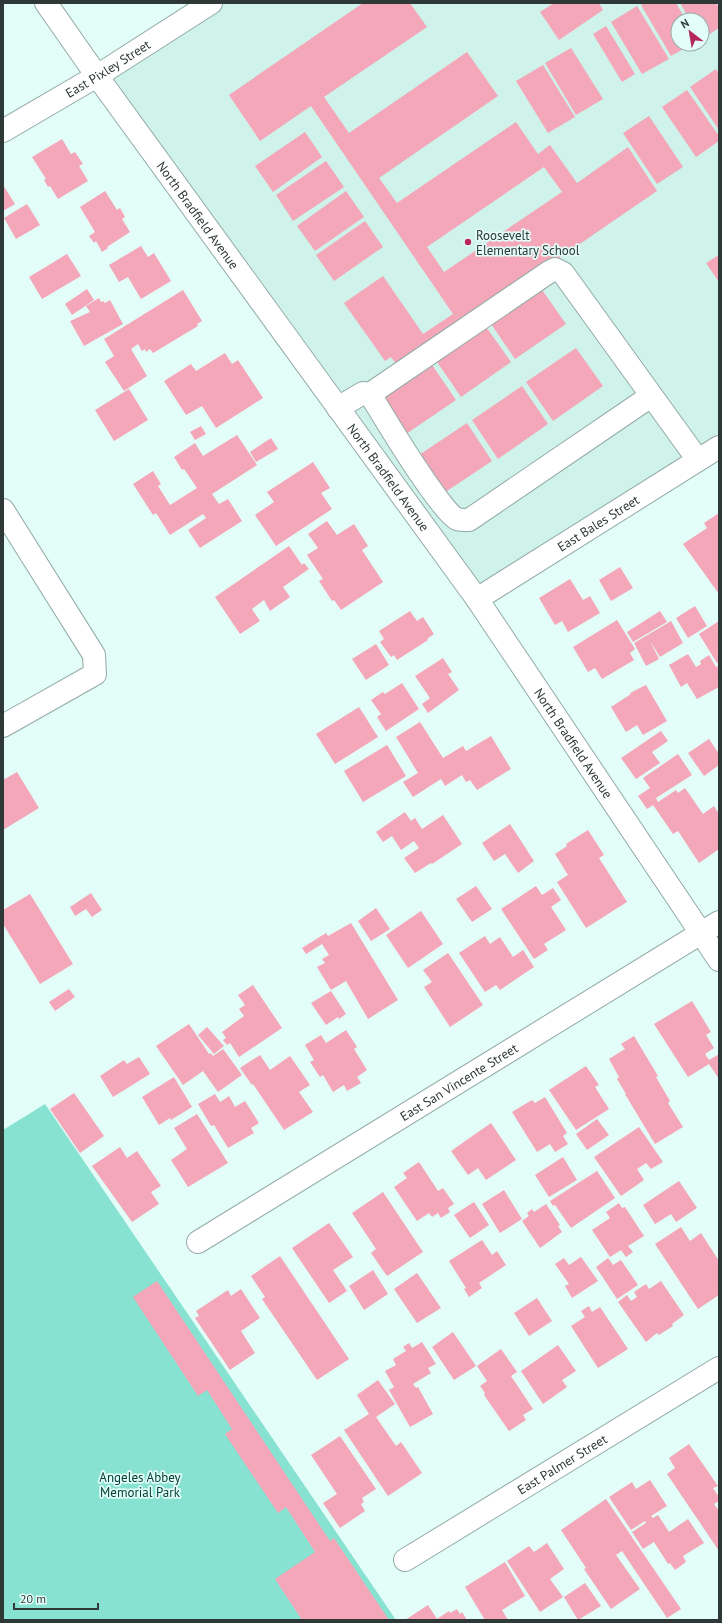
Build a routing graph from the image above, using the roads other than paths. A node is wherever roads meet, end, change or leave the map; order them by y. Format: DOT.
graph roads {
  1 [pos="46,3"];
  2 [pos="211,3"];
  3 [pos="97,76"];
  4 [pos="3,131"];
  5 [pos="370,394"];
  6 [pos="651,396"];
  7 [pos="338,408"];
  8 [pos="719,447"];
  9 [pos="698,460"];
  10 [pos="3,510"];
  11 [pos="477,599"];
  12 [pos="3,726"];
  13 [pos="719,922"];
  14 [pos="701,933"];
  15 [pos="719,960"];
  16 [pos="198,1242"];
  17 [pos="719,1368"];
  18 [pos="405,1560"];
  1 -- 3 [label="street, North Bradfield Avenue"];
  2 -- 3 [label="street, East Pixley Street"];
  3 -- 4 [label="street, East Pixley Street"];
  3 -- 7 [label="street, North Bradfield Avenue"];
  5 -- 6 [label="street"];
  5 -- 6 [label="street"];
  5 -- 7 [label="street"];
  6 -- 9 [label="street"];
  7 -- 11 [label="street, North Bradfield Avenue"];
  8 -- 9 [label="street, East Bales Street"];
  9 -- 11 [label="street, East Bales Street"];
  10 -- 12 [label="street"];
  11 -- 14 [label="street, North Bradfield Avenue"];
  13 -- 14 [label="street, East San Vincente Street"];
  14 -- 15 [label="street, North Bradfield Avenue"];
  14 -- 16 [label="street, East San Vincente Street"];
  17 -- 18 [label="street, East Palmer Street"];
}
